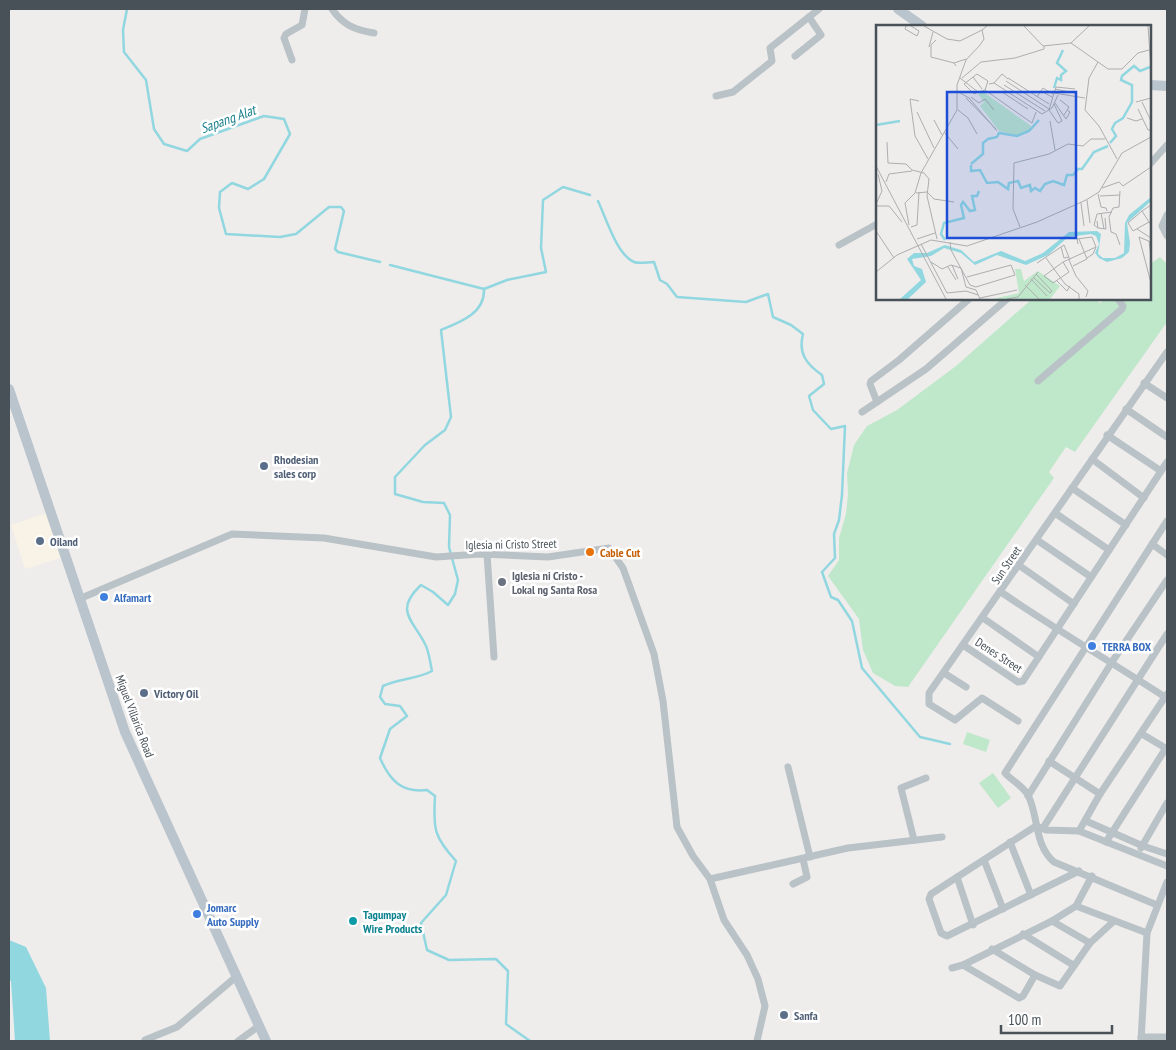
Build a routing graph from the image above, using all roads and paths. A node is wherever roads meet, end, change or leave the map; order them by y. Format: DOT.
graph roads {
  1 [pos="305,9"];
  2 [pos="332,9"];
  3 [pos="819,9"];
  4 [pos="898,9"];
  5 [pos="809,17"];
  6 [pos="921,25"];
  7 [pos="374,32"];
  8 [pos="795,56"];
  9 [pos="292,60"];
  10 [pos="1151,85"];
  11 [pos="1167,86"];
  12 [pos="716,96"];
  13 [pos="1167,145"];
  14 [pos="1151,163"];
  15 [pos="1167,214"];
  16 [pos="876,225"];
  17 [pos="1167,236"];
  18 [pos="839,245"];
  19 [pos="968,300"];
  20 [pos="1005,300"];
  21 [pos="1119,300"];
  22 [pos="1167,352"];
  23 [pos="1038,381"];
  24 [pos="1144,383"];
  25 [pos="9,389"];
  26 [pos="1167,398"];
  27 [pos="877,402"];
  28 [pos="1126,409"];
  29 [pos="862,412"];
  30 [pos="1107,435"];
  31 [pos="1167,437"];
  32 [pos="1092,459"];
  33 [pos="1167,462"];
  34 [pos="1161,471"];
  35 [pos="1072,488"];
  36 [pos="1144,498"];
  37 [pos="1056,513"];
  38 [pos="1167,521"];
  39 [pos="1126,525"];
  40 [pos="1036,540"];
  41 [pos="1152,544"];
  42 [pos="1109,550"];
  43 [pos="487,554"];
  44 [pos="1167,554"];
  45 [pos="1020,566"];
  46 [pos="1091,577"];
  47 [pos="1167,580"];
  48 [pos="1001,592"];
  49 [pos="80,598"];
  50 [pos="1074,604"];
  51 [pos="983,618"];
  52 [pos="1056,630"];
  53 [pos="1167,634"];
  54 [pos="964,645"];
  55 [pos="1085,647"];
  56 [pos="494,657"];
  57 [pos="1039,657"];
  58 [pos="1112,662"];
  59 [pos="944,673"];
  60 [pos="1137,679"];
  61 [pos="966,686"];
  62 [pos="1166,696"];
  63 [pos="1018,721"];
  64 [pos="1142,734"];
  65 [pos="1166,749"];
  66 [pos="1049,761"];
  67 [pos="788,767"];
  68 [pos="926,778"];
  69 [pos="1074,779"];
  70 [pos="1100,794"];
  71 [pos="1028,796"];
  72 [pos="1167,803"];
  73 [pos="1086,821"];
  74 [pos="1039,827"];
  75 [pos="1079,832"];
  76 [pos="1111,833"];
  77 [pos="942,837"];
  78 [pos="914,840"];
  79 [pos="1010,842"];
  80 [pos="1106,842"];
  81 [pos="1142,846"];
  82 [pos="1137,854"];
  83 [pos="1167,854"];
  84 [pos="807,858"];
  85 [pos="984,860"];
  86 [pos="1166,863"];
  87 [pos="1079,871"];
  88 [pos="1092,876"];
  89 [pos="957,877"];
  90 [pos="710,879"];
  91 [pos="1167,882"];
  92 [pos="793,884"];
  93 [pos="1031,895"];
  94 [pos="1157,905"];
  95 [pos="1076,906"];
  96 [pos="1003,909"];
  97 [pos="1052,921"];
  98 [pos="1114,921"];
  99 [pos="972,925"];
  100 [pos="1147,933"];
  101 [pos="1024,934"];
  102 [pos="1090,943"];
  103 [pos="992,949"];
  104 [pos="963,964"];
  105 [pos="1073,965"];
  106 [pos="952,968"];
  107 [pos="1035,975"];
  108 [pos="237,976"];
  109 [pos="259,1026"];
  110 [pos="1167,1037"];
  111 [pos="1141,1039"];
  112 [pos="145,1040"];
  113 [pos="238,1041"];
  114 [pos="266,1041"];
  115 [pos="757,1041"];
  1 -- 9 [label="street"];
  2 -- 7 [label="street"];
  3 -- 5 [label="street"];
  4 -- 6 [label="main road"];
  5 -- 8 [label="street"];
  5 -- 12 [label="street"];
  10 -- 11 [label="main road"];
  13 -- 14 [label="street"];
  15 -- 17 [label="street"];
  16 -- 18 [label="street"];
  19 -- 27 [label="street"];
  20 -- 27 [label="street"];
  21 -- 23 [label="street"];
  22 -- 24 [label="street, Sun Street"];
  24 -- 26 [label="street"];
  24 -- 28 [label="street, Sun Street"];
  25 -- 49 [label="main road, Miguel Villarica Road"];
  27 -- 29 [label="street"];
  28 -- 30 [label="street, Sun Street"];
  28 -- 31 [label="street"];
  30 -- 32 [label="street, Sun Street"];
  30 -- 34 [label="street"];
  32 -- 35 [label="street, Sun Street"];
  32 -- 36 [label="street"];
  33 -- 34 [label="street"];
  34 -- 36 [label="street"];
  35 -- 37 [label="street, Sun Street"];
  35 -- 39 [label="street"];
  36 -- 39 [label="street"];
  37 -- 40 [label="street, Sun Street"];
  37 -- 42 [label="street"];
  38 -- 41 [label="street"];
  39 -- 42 [label="street"];
  40 -- 45 [label="street, Sun Street"];
  40 -- 46 [label="street"];
  41 -- 44 [label="street"];
  41 -- 55 [label="street"];
  42 -- 46 [label="street"];
  43 -- 49 [label="street, Iglesia ni Cristo Street"];
  43 -- 56 [label="street"];
  43 -- 90 [label="street, Iglesia ni Cristo Street"];
  45 -- 48 [label="street, Sun Street"];
  45 -- 50 [label="street"];
  46 -- 50 [label="street"];
  47 -- 58 [label="street"];
  48 -- 51 [label="street, Sun Street"];
  48 -- 52 [label="street"];
  49 -- 108 [label="main road, Miguel Villarica Road"];
  50 -- 52 [label="street"];
  51 -- 54 [label="street, Sun Street"];
  51 -- 57 [label="street"];
  52 -- 55 [label="street"];
  52 -- 57 [label="street"];
  53 -- 60 [label="street"];
  54 -- 57 [label="street, Denes Street"];
  54 -- 59 [label="street, Sun Street"];
  55 -- 58 [label="street"];
  55 -- 71 [label="street"];
  58 -- 60 [label="street"];
  58 -- 66 [label="street"];
  59 -- 61 [label="street"];
  59 -- 63 [label="street, Sun Street"];
  60 -- 62 [label="street"];
  60 -- 69 [label="street"];
  62 -- 64 [label="street"];
  64 -- 65 [label="street"];
  64 -- 70 [label="street"];
  65 -- 76 [label="street"];
  66 -- 69 [label="street"];
  66 -- 71 [label="street"];
  67 -- 84 [label="street"];
  68 -- 78 [label="street"];
  69 -- 70 [label="street"];
  69 -- 74 [label="street"];
  70 -- 73 [label="street"];
  71 -- 74 [label="street"];
  72 -- 81 [label="street"];
  73 -- 75 [label="street"];
  73 -- 76 [label="street"];
  74 -- 75 [label="street"];
  74 -- 79 [label="street"];
  74 -- 87 [label="street"];
  75 -- 80 [label="street"];
  76 -- 80 [label="street"];
  76 -- 81 [label="street"];
  77 -- 78 [label="street"];
  78 -- 84 [label="street"];
  79 -- 85 [label="street"];
  79 -- 93 [label="street"];
  80 -- 82 [label="street"];
  81 -- 82 [label="street"];
  81 -- 83 [label="street"];
  82 -- 86 [label="street"];
  84 -- 90 [label="street"];
  84 -- 92 [label="street"];
  85 -- 89 [label="street"];
  85 -- 96 [label="street"];
  87 -- 88 [label="street"];
  87 -- 93 [label="street"];
  88 -- 94 [label="street"];
  88 -- 95 [label="street"];
  89 -- 99 [label="street"];
  89 -- 99 [label="street"];
  90 -- 115 [label="street, Iglesia ni Cristo Street"];
  91 -- 94 [label="street"];
  93 -- 96 [label="street"];
  94 -- 100 [label="street"];
  95 -- 97 [label="street"];
  95 -- 98 [label="street"];
  96 -- 99 [label="street"];
  97 -- 101 [label="street"];
  97 -- 102 [label="street"];
  98 -- 100 [label="street"];
  98 -- 102 [label="street"];
  100 -- 111 [label="street"];
  101 -- 103 [label="street"];
  101 -- 105 [label="street"];
  102 -- 105 [label="street"];
  103 -- 104 [label="street"];
  103 -- 107 [label="street"];
  104 -- 106 [label="street"];
  104 -- 107 [label="street"];
  105 -- 107 [label="street"];
  108 -- 109 [label="main road, Miguel Villarica Road"];
  108 -- 112 [label="street"];
  109 -- 113 [label="street"];
  109 -- 114 [label="main road, Miguel Villarica Road"];
  110 -- 111 [label="street"];
}
